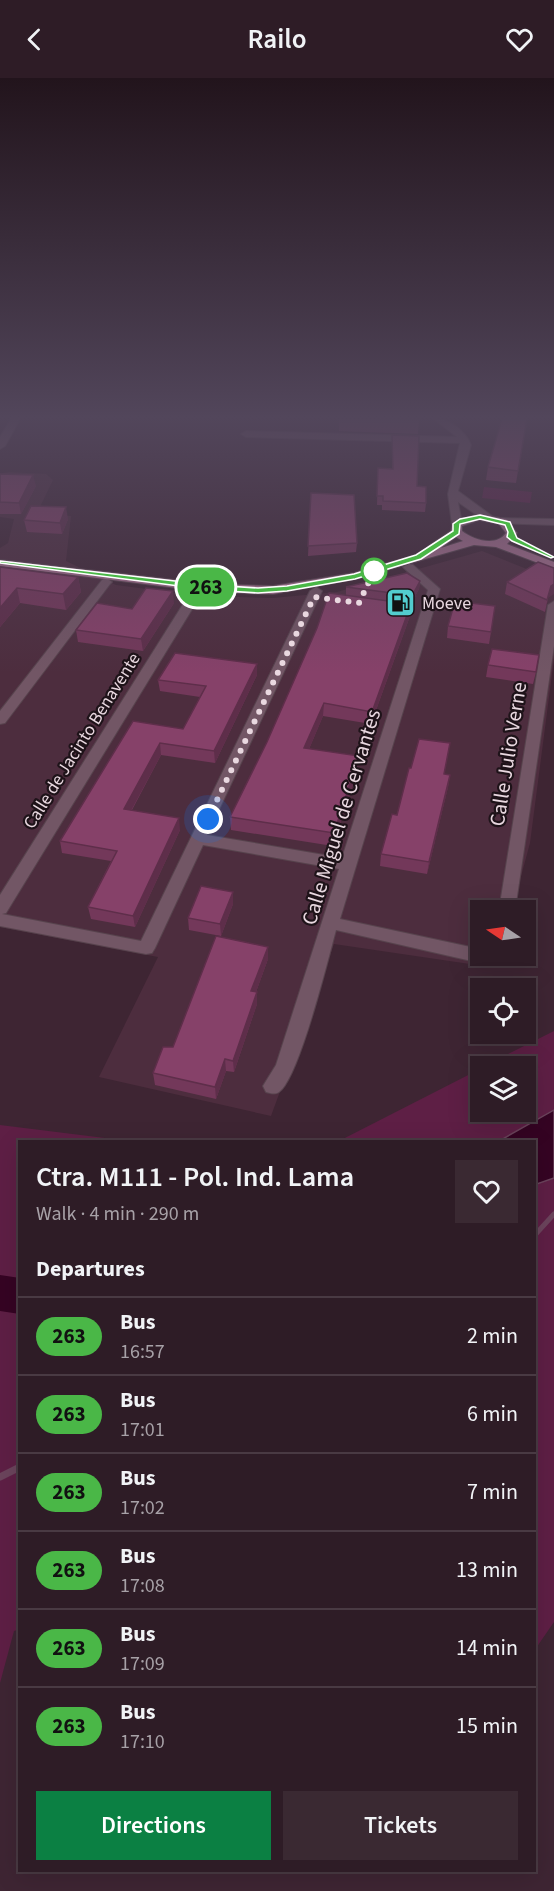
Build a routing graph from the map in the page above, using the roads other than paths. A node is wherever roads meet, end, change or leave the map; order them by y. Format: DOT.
graph roads {
  1 [pos="454,504"];
  2 [pos="466,504"];
  3 [pos="488,518"];
  4 [pos="500,521"];
  5 [pos="554,522"];
  6 [pos="457,528"];
  7 [pos="511,537"];
  8 [pos="473,542"];
  9 [pos="495,543"];
  10 [pos="554,557"];
  11 [pos="414,562"];
  12 [pos="0,563"];
  13 [pos="554,566"];
  14 [pos="106,582"];
  15 [pos="196,593"];
  16 [pos="318,596"];
  17 [pos="554,605"];
  18 [pos="0,720"];
  19 [pos="198,839"];
  20 [pos="350,865"];
  21 [pos="509,900"];
  22 [pos="0,909"];
  23 [pos="0,920"];
  24 [pos="332,923"];
  25 [pos="470,954"];
  26 [pos="273,1086"];
  1 -- 6 [label="street"];
  2 -- 3 [label="street"];
  3 -- 4 [label="main road"];
  3 -- 6 [label="main road"];
  4 -- 5 [label="street"];
  4 -- 7 [label="main road"];
  6 -- 8 [label="main road"];
  6 -- 11 [label="main road"];
  7 -- 9 [label="main road"];
  7 -- 10 [label="main road"];
  8 -- 9 [label="main road"];
  8 -- 11 [label="main road"];
  9 -- 13 [label="main road"];
  11 -- 12 [label="main road"];
  11 -- 20 [label="street, Calle Miguel de Cervantes"];
  14 -- 18 [label="street"];
  15 -- 22 [label="street, Calle de Jacinto Benavente"];
  16 -- 19 [label="street"];
  17 -- 21 [label="street, Calle Julio Verne"];
  19 -- 20 [label="street"];
  19 -- 23 [label="street"];
  20 -- 24 [label="street, Calle Miguel de Cervantes"];
  24 -- 25 [label="street"];
  24 -- 26 [label="street, Calle Miguel de Cervantes"];
}
